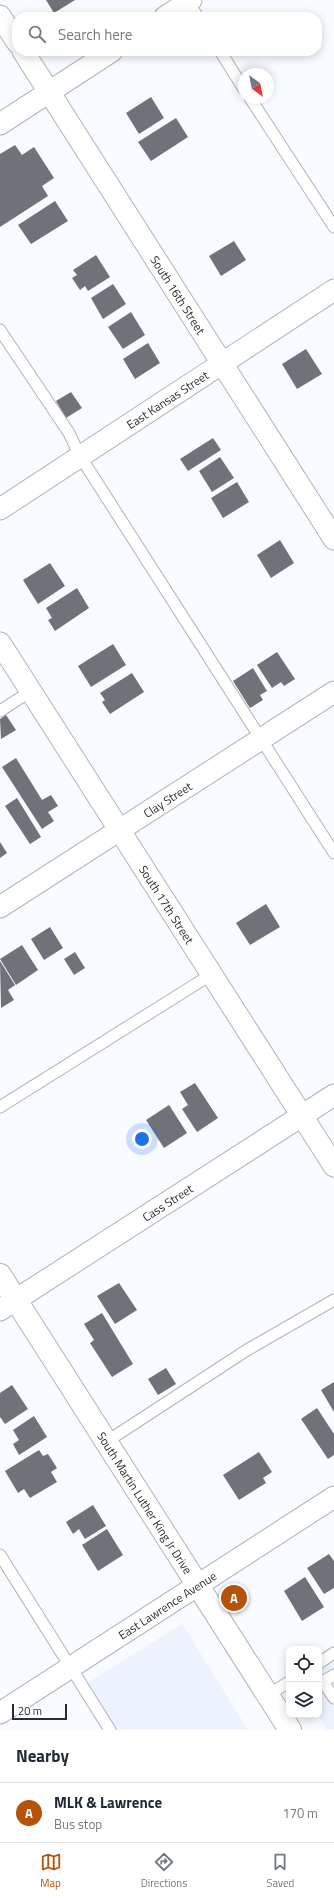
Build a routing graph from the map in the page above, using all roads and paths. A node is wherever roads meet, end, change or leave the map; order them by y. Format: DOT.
graph roads {
  1 [pos="191,5"];
  2 [pos="176,12"];
  3 [pos="0,16"];
  4 [pos="12,34"];
  5 [pos="26,56"];
  6 [pos="104,56"];
  7 [pos="223,56"];
  8 [pos="238,79"];
  9 [pos="49,92"];
  10 [pos="254,104"];
  11 [pos="0,124"];
  12 [pos="334,227"];
  13 [pos="334,290"];
  14 [pos="0,330"];
  15 [pos="222,362"];
  16 [pos="80,456"];
  17 [pos="0,509"];
  18 [pos="334,538"];
  19 [pos="0,643"];
  20 [pos="31,691"];
  21 [pos="334,692"];
  22 [pos="0,711"];
  23 [pos="261,740"];
  24 [pos="120,830"];
  25 [pos="334,853"];
  26 [pos="0,907"];
  27 [pos="212,974"];
  28 [pos="334,1095"];
  29 [pos="0,1107"];
  30 [pos="302,1116"];
  31 [pos="334,1166"];
  32 [pos="0,1275"];
  33 [pos="334,1300"];
  34 [pos="8,1305"];
  35 [pos="106,1442"];
  36 [pos="334,1497"];
  37 [pos="0,1555"];
  38 [pos="197,1585"];
  39 [pos="334,1653"];
  40 [pos="322,1661"];
  41 [pos="71,1667"];
  42 [pos="334,1675"];
  43 [pos="322,1682"];
  44 [pos="322,1684"];
  45 [pos="286,1688"];
  46 [pos="334,1698"];
  47 [pos="278,1703"];
  48 [pos="0,1713"];
  49 [pos="110,1730"];
  50 [pos="290,1730"];
  1 -- 2 [label="street"];
  3 -- 4 [label="street"];
  5 -- 9 [label="street, South 16th Street"];
  6 -- 9 [label="street"];
  7 -- 8 [label="lane"];
  9 -- 11 [label="street"];
  9 -- 15 [label="street, South 16th Street"];
  10 -- 12 [label="lane"];
  13 -- 15 [label="street, East Kansas Street"];
  14 -- 16 [label="lane"];
  15 -- 16 [label="street, East Kansas Street"];
  15 -- 18 [label="street, South 16th Street"];
  16 -- 17 [label="street, East Kansas Street"];
  16 -- 23 [label="lane"];
  19 -- 20 [label="street, South 17th Street"];
  20 -- 22 [label="lane"];
  20 -- 24 [label="street, South 17th Street"];
  21 -- 23 [label="street, Clay Street"];
  23 -- 24 [label="street, Clay Street"];
  23 -- 25 [label="lane"];
  24 -- 26 [label="street, Clay Street"];
  24 -- 27 [label="street, South 17th Street"];
  27 -- 29 [label="lane"];
  27 -- 30 [label="street, South 17th Street"];
  28 -- 30 [label="street, Cass Street"];
  30 -- 31 [label="street, South 17th Street"];
  30 -- 34 [label="street, Cass Street"];
  32 -- 34 [label="street, South Martin Luther King Jr Drive"];
  33 -- 35 [label="lane"];
  34 -- 35 [label="street, South Martin Luther King Jr Drive"];
  35 -- 38 [label="street, South Martin Luther King Jr Drive"];
  36 -- 38 [label="street, East Lawrence Avenue"];
  37 -- 41 [label="lane"];
  38 -- 41 [label="street, East Lawrence Avenue"];
  38 -- 47 [label="street, South Martin Luther King Jr Drive"];
  39 -- 40 [label="lane"];
  41 -- 48 [label="street, East Lawrence Avenue"];
  41 -- 49 [label="lane"];
  42 -- 43 [label="lane"];
  44 -- 46 [label="lane"];
  45 -- 47 [label="lane"];
  47 -- 50 [label="street, South Martin Luther King Jr Drive"];
}
